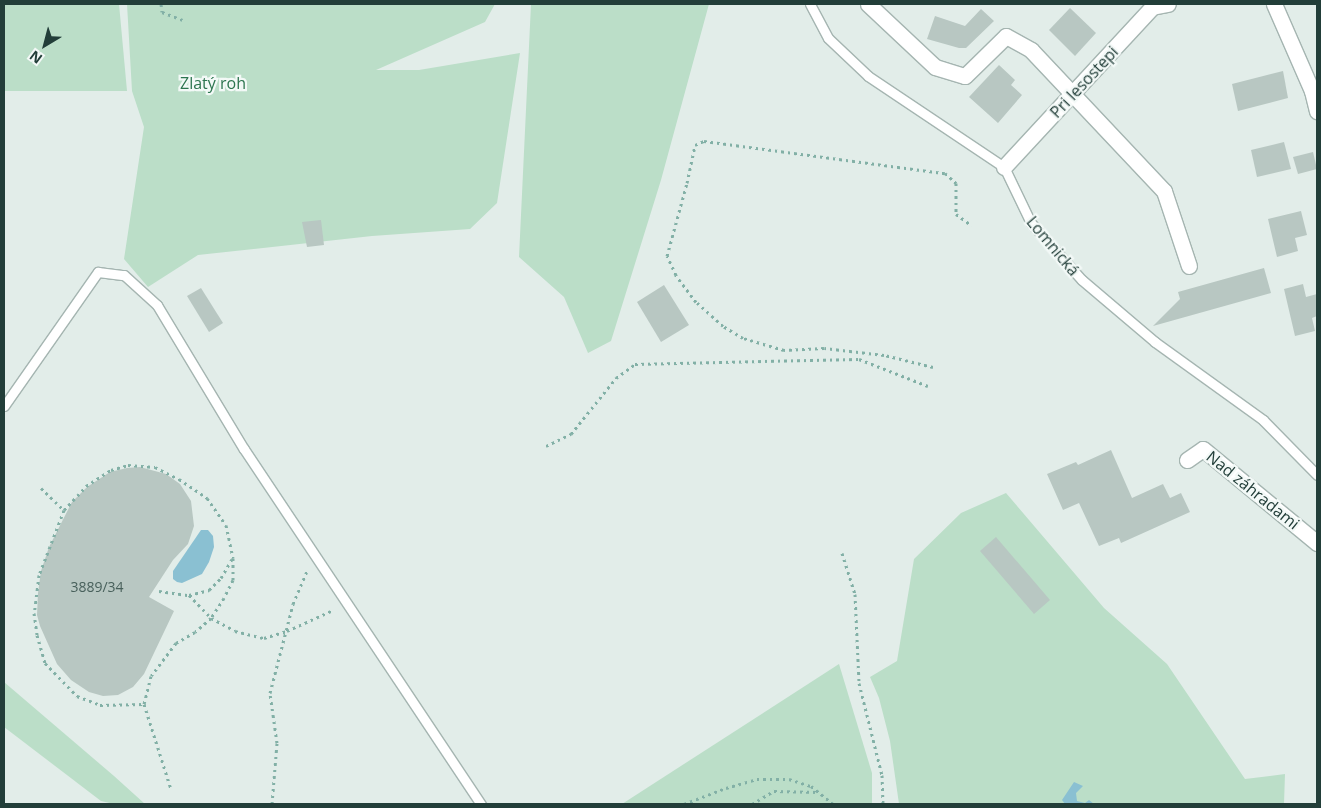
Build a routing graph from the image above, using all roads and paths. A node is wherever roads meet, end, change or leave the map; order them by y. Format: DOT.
graph roads {
  1 [pos="161,4"];
  2 [pos="810,4"];
  3 [pos="868,4"];
  4 [pos="1168,4"];
  5 [pos="1274,4"];
  6 [pos="1150,6"];
  7 [pos="183,20"];
  8 [pos="1072,95"];
  9 [pos="1317,111"];
  10 [pos="1004,167"];
  11 [pos="971,225"];
  12 [pos="1189,266"];
  13 [pos="933,367"];
  14 [pos="928,386"];
  15 [pos="4,406"];
  16 [pos="546,446"];
  17 [pos="1187,460"];
  18 [pos="1317,475"];
  19 [pos="41,488"];
  20 [pos="64,510"];
  21 [pos="1317,543"];
  22 [pos="842,553"];
  23 [pos="314,554"];
  24 [pos="233,558"];
  25 [pos="159,592"];
  26 [pos="189,595"];
  27 [pos="347,604"];
  28 [pos="211,618"];
  29 [pos="287,631"];
  30 [pos="144,704"];
  31 [pos="171,789"];
  32 [pos="818,792"];
  33 [pos="272,804"];
  34 [pos="481,804"];
  35 [pos="684,804"];
  36 [pos="752,804"];
  37 [pos="833,804"];
  38 [pos="883,804"];
  1 -- 7 [label="path"];
  2 -- 10 [label="lane"];
  3 -- 8 [label="street"];
  4 -- 6 [label="street, Pri lesostepi"];
  5 -- 9 [label="street"];
  6 -- 8 [label="street, Pri lesostepi"];
  8 -- 10 [label="street, Pri lesostepi"];
  8 -- 12 [label="street"];
  10 -- 18 [label="lane, Lomnická"];
  11 -- 13 [label="path"];
  14 -- 16 [label="path"];
  15 -- 23 [label="lane"];
  17 -- 21 [label="street, Nad záhradami"];
  19 -- 20 [label="path"];
  20 -- 24 [label="path"];
  20 -- 30 [label="path"];
  22 -- 38 [label="path"];
  23 -- 27 [label="lane"];
  23 -- 29 [label="path"];
  24 -- 26 [label="path"];
  24 -- 28 [label="path"];
  25 -- 26 [label="path"];
  26 -- 28 [label="path"];
  27 -- 29 [label="path"];
  27 -- 34 [label="lane"];
  28 -- 29 [label="path"];
  28 -- 30 [label="path"];
  29 -- 33 [label="path"];
  30 -- 31 [label="path"];
  32 -- 35 [label="path"];
  32 -- 36 [label="path"];
  32 -- 37 [label="path"];
}
